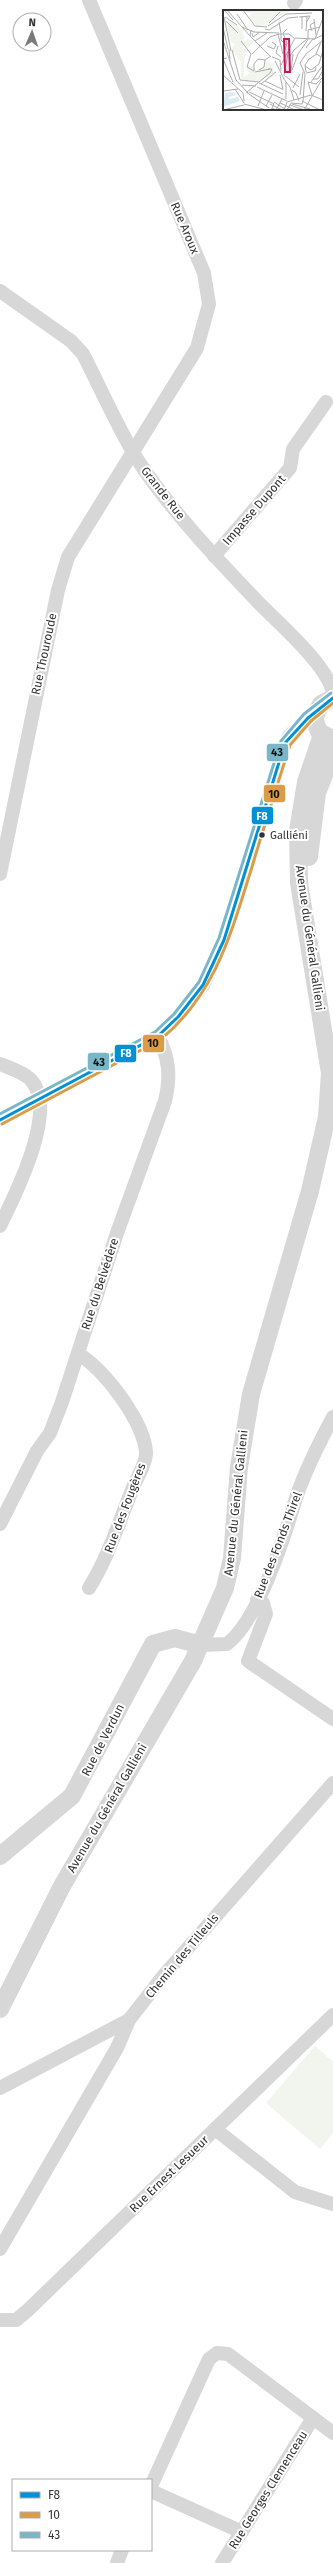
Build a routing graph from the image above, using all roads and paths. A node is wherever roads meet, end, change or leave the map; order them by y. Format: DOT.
graph roads {
  1 [pos="89,0"];
  2 [pos="0,291"];
  3 [pos="326,402"];
  4 [pos="133,452"];
  5 [pos="214,556"];
  6 [pos="333,694"];
  7 [pos="333,698"];
  8 [pos="317,727"];
  9 [pos="333,752"];
  10 [pos="0,874"];
  11 [pos="323,1024"];
  12 [pos="158,1036"];
  13 [pos="0,1064"];
  14 [pos="39,1100"];
  15 [pos="0,1120"];
  16 [pos="4,1210"];
  17 [pos="0,1226"];
  18 [pos="78,1354"];
  19 [pos="333,1417"];
  20 [pos="0,1524"];
  21 [pos="89,1588"];
  22 [pos="257,1600"];
  23 [pos="201,1646"];
  24 [pos="333,1719"];
  25 [pos="333,1783"];
  26 [pos="0,1856"];
  27 [pos="0,2008"];
  28 [pos="333,2015"];
  29 [pos="129,2020"];
  30 [pos="0,2088"];
  31 [pos="215,2129"];
  32 [pos="333,2204"];
  33 [pos="0,2249"];
  34 [pos="0,2320"];
  35 [pos="313,2418"];
  36 [pos="333,2433"];
  37 [pos="152,2484"];
  38 [pos="152,2491"];
  39 [pos="242,2532"];
  40 [pos="122,2551"];
  41 [pos="117,2563"];
  42 [pos="222,2563"];
  1 -- 4 [label="street, Rue Aroux"];
  2 -- 4 [label="street, Grande Rue"];
  3 -- 5 [label="street, Impasse Dupont"];
  4 -- 5 [label="street, Grande Rue"];
  4 -- 10 [label="street, Rue Thouroude"];
  5 -- 6 [label="street, Grande Rue"];
  7 -- 8 [label="street"];
  8 -- 11 [label="street, Avenue du Général Gallieni"];
  8 -- 12 [label="street"];
  9 -- 11 [label="street, Avenue du Général Gallieni"];
  11 -- 23 [label="street, Avenue du Général Gallieni"];
  12 -- 14 [label="street"];
  12 -- 18 [label="street, Rue du Belvédère"];
  13 -- 14 [label="street"];
  14 -- 15 [label="street"];
  14 -- 16 [label="street"];
  16 -- 17 [label="street"];
  18 -- 20 [label="street, Rue du Belvédère"];
  18 -- 21 [label="street, Rue des Fougères"];
  19 -- 22 [label="street, Rue des Fonds Thirel"];
  22 -- 23 [label="street, Rue des Fonds Thirel"];
  22 -- 24 [label="street"];
  23 -- 26 [label="street, Rue de Verdun"];
  23 -- 27 [label="street, Avenue du Général Gallieni"];
  25 -- 29 [label="street, Chemin des Tilleuls"];
  28 -- 31 [label="street, Rue Ernest Lesueur"];
  29 -- 30 [label="street, Chemin des Tilleuls"];
  29 -- 33 [label="street"];
  31 -- 32 [label="street"];
  31 -- 34 [label="street, Rue Ernest Lesueur"];
  35 -- 36 [label="street"];
  35 -- 37 [label="street"];
  35 -- 39 [label="street, Rue Georges Clemenceau"];
  38 -- 39 [label="street"];
  39 -- 42 [label="street, Rue Georges Clemenceau"];
  40 -- 41 [label="street"];
}
